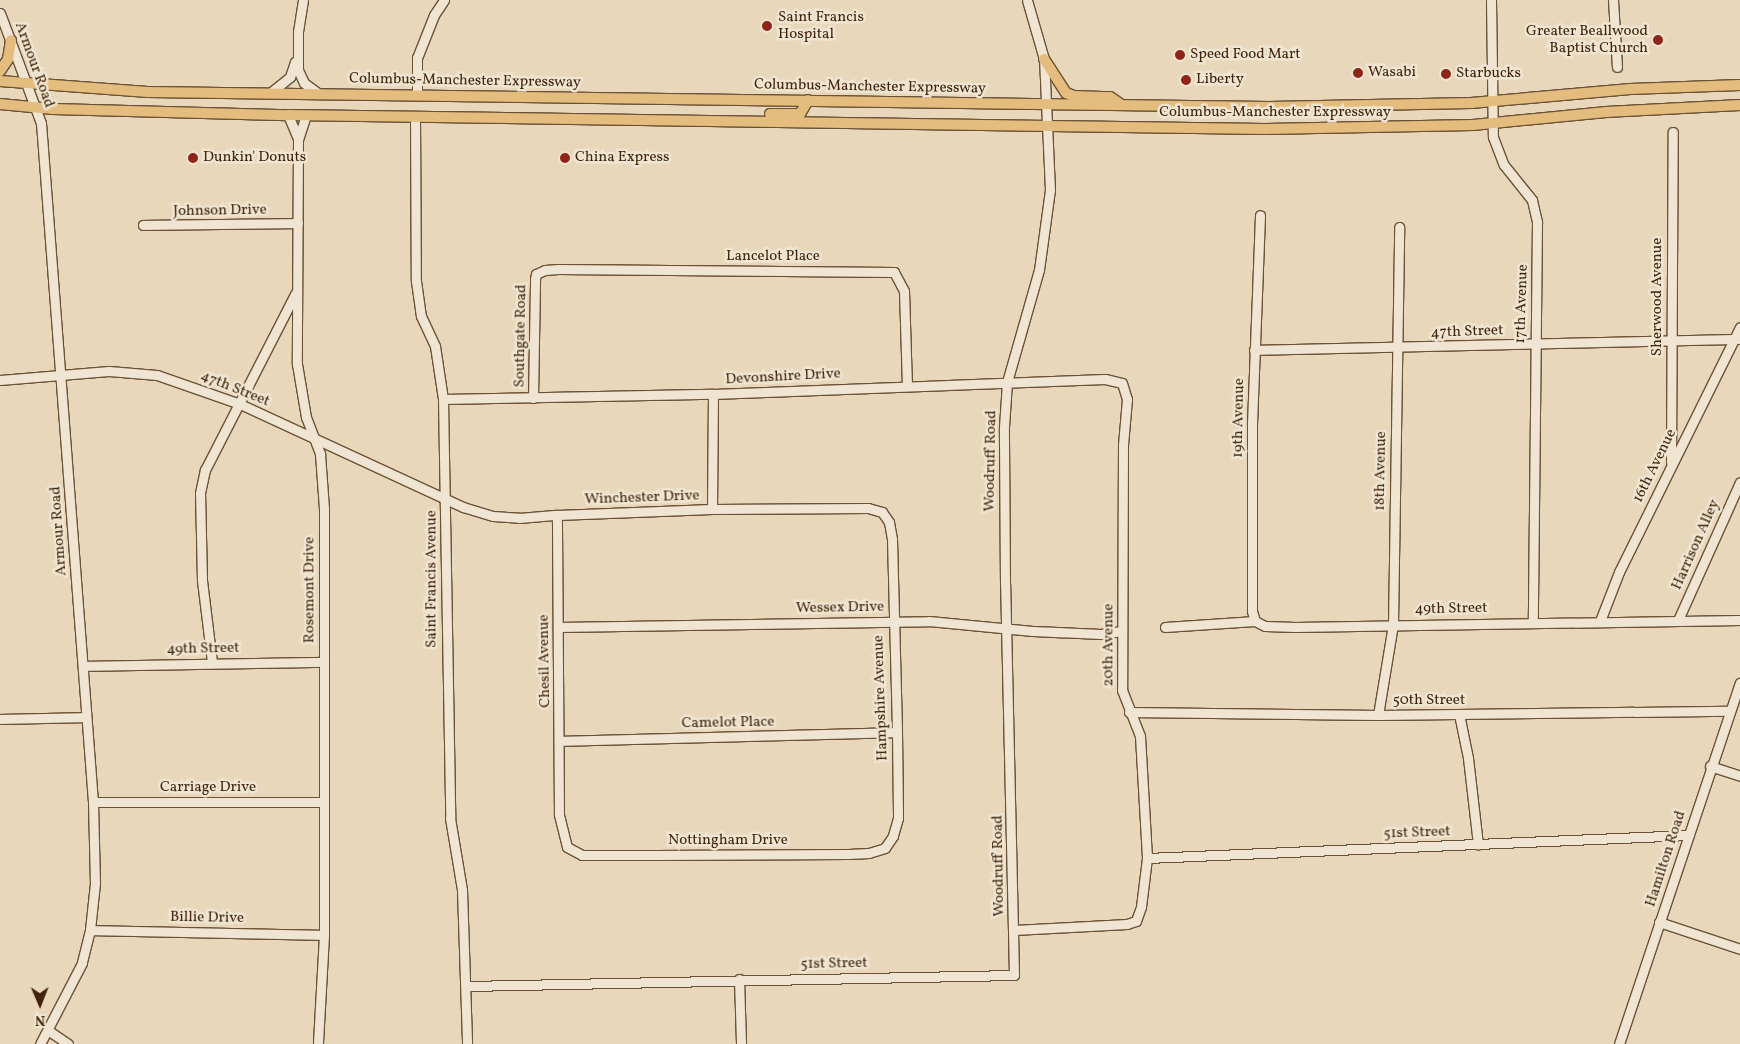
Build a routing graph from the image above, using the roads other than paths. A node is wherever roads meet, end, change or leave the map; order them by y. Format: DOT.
graph roads {
  1 [pos="303,0"];
  2 [pos="444,0"];
  3 [pos="1027,0"];
  4 [pos="1491,0"];
  5 [pos="1613,0"];
  6 [pos="0,12"];
  7 [pos="11,40"];
  8 [pos="297,57"];
  9 [pos="1044,59"];
  10 [pos="1617,67"];
  11 [pos="0,71"];
  12 [pos="0,82"];
  13 [pos="1740,84"];
  14 [pos="30,85"];
  15 [pos="270,93"];
  16 [pos="319,94"];
  17 [pos="417,95"];
  18 [pos="808,100"];
  19 [pos="1492,102"];
  20 [pos="0,104"];
  21 [pos="1047,104"];
  22 [pos="1740,104"];
  23 [pos="1123,105"];
  24 [pos="36,108"];
  25 [pos="288,115"];
  26 [pos="306,115"];
  27 [pos="415,118"];
  28 [pos="728,120"];
  29 [pos="1492,124"];
  30 [pos="1049,125"];
  31 [pos="1673,132"];
  32 [pos="298,139"];
  33 [pos="1260,214"];
  34 [pos="298,223"];
  35 [pos="143,225"];
  36 [pos="1399,227"];
  37 [pos="536,274"];
  38 [pos="296,291"];
  39 [pos="1740,327"];
  40 [pos="1672,339"];
  41 [pos="1737,339"];
  42 [pos="1534,344"];
  43 [pos="1396,348"];
  44 [pos="1254,350"];
  45 [pos="61,375"];
  46 [pos="0,380"];
  47 [pos="1007,382"];
  48 [pos="1122,383"];
  49 [pos="907,386"];
  50 [pos="713,394"];
  51 [pos="533,398"];
  52 [pos="443,399"];
  53 [pos="240,404"];
  54 [pos="315,436"];
  55 [pos="1671,462"];
  56 [pos="1740,482"];
  57 [pos="445,496"];
  58 [pos="843,508"];
  59 [pos="712,509"];
  60 [pos="556,515"];
  61 [pos="1678,620"];
  62 [pos="1740,620"];
  63 [pos="892,621"];
  64 [pos="1256,621"];
  65 [pos="1533,621"];
  66 [pos="1600,621"];
  67 [pos="1393,624"];
  68 [pos="1006,626"];
  69 [pos="558,627"];
  70 [pos="1165,627"];
  71 [pos="1122,631"];
  72 [pos="212,662"];
  73 [pos="324,662"];
  74 [pos="83,666"];
  75 [pos="1740,683"];
  76 [pos="1129,712"];
  77 [pos="1730,712"];
  78 [pos="1458,714"];
  79 [pos="1378,715"];
  80 [pos="86,717"];
  81 [pos="0,719"];
  82 [pos="897,732"];
  83 [pos="560,741"];
  84 [pos="1710,766"];
  85 [pos="1740,776"];
  86 [pos="93,802"];
  87 [pos="324,802"];
  88 [pos="898,806"];
  89 [pos="559,808"];
  90 [pos="1689,836"];
  91 [pos="1478,844"];
  92 [pos="1147,858"];
  93 [pos="1659,922"];
  94 [pos="90,930"];
  95 [pos="1014,930"];
  96 [pos="324,935"];
  97 [pos="1740,949"];
  98 [pos="739,979"];
  99 [pos="467,986"];
  100 [pos="49,1031"];
  101 [pos="40,1044"];
  102 [pos="68,1044"];
  103 [pos="318,1044"];
  104 [pos="467,1044"];
  105 [pos="741,1044"];
  106 [pos="1619,1044"];
  1 -- 8 [label="street"];
  2 -- 17 [label="street"];
  3 -- 9 [label="street, Woodruff Road"];
  4 -- 19 [label="street, 17th Avenue"];
  5 -- 10 [label="street"];
  6 -- 7 [label="street, Armour Road"];
  7 -- 11 [label="main road"];
  7 -- 14 [label="street, Armour Road"];
  8 -- 15 [label="street"];
  8 -- 16 [label="street"];
  9 -- 21 [label="street, Woodruff Road"];
  9 -- 23 [label="main road"];
  12 -- 14 [label="main road, Columbus-Manchester Expressway"];
  13 -- 19 [label="main road, Columbus-Manchester Expressway"];
  14 -- 15 [label="main road, Columbus-Manchester Expressway"];
  14 -- 24 [label="street, Armour Road"];
  15 -- 16 [label="main road, Columbus-Manchester Expressway"];
  16 -- 17 [label="main road, Columbus-Manchester Expressway"];
  17 -- 18 [label="main road, Columbus-Manchester Expressway"];
  18 -- 21 [label="main road, Columbus-Manchester Expressway"];
  18 -- 28 [label="main road"];
  19 -- 23 [label="main road, Columbus-Manchester Expressway"];
  19 -- 29 [label="street, 17th Avenue"];
  20 -- 24 [label="main road, Columbus-Manchester Expressway"];
  21 -- 23 [label="main road, Columbus-Manchester Expressway"];
  21 -- 30 [label="street, Woodruff Road"];
  22 -- 29 [label="main road, Columbus-Manchester Expressway"];
  24 -- 25 [label="main road, Columbus-Manchester Expressway"];
  24 -- 45 [label="street, Armour Road"];
  25 -- 26 [label="main road, Columbus-Manchester Expressway"];
  25 -- 32 [label="street, Rosemont Drive"];
  26 -- 27 [label="main road, Columbus-Manchester Expressway"];
  26 -- 32 [label="street, Rosemont Drive"];
  27 -- 28 [label="main road, Columbus-Manchester Expressway"];
  27 -- 52 [label="street, Saint Francis Avenue"];
  28 -- 30 [label="main road, Columbus-Manchester Expressway"];
  29 -- 30 [label="main road, Columbus-Manchester Expressway"];
  29 -- 42 [label="street, 17th Avenue"];
  30 -- 47 [label="street, Woodruff Road"];
  31 -- 40 [label="street, Sherwood Avenue"];
  32 -- 34 [label="street, Rosemont Drive"];
  33 -- 44 [label="street, 19th Avenue"];
  34 -- 35 [label="street, Johnson Drive"];
  34 -- 38 [label="street, Rosemont Drive"];
  36 -- 43 [label="street, 18th Avenue"];
  37 -- 49 [label="street, Lancelot Place"];
  37 -- 51 [label="street, Southgate Road"];
  38 -- 53 [label="street"];
  38 -- 54 [label="street, Rosemont Drive"];
  39 -- 41 [label="street, 16th Avenue"];
  40 -- 41 [label="street, 47th Street"];
  40 -- 42 [label="street, 47th Street"];
  40 -- 55 [label="street, Sherwood Avenue"];
  41 -- 55 [label="street, 16th Avenue"];
  42 -- 43 [label="street, 47th Street"];
  42 -- 65 [label="street, 17th Avenue"];
  43 -- 44 [label="street, 47th Street"];
  43 -- 67 [label="street, 18th Avenue"];
  44 -- 64 [label="street, 19th Avenue"];
  45 -- 46 [label="street, 47th Street"];
  45 -- 53 [label="street, 47th Street"];
  45 -- 74 [label="street, Armour Road"];
  47 -- 48 [label="street, Devonshire Drive"];
  47 -- 49 [label="street, Devonshire Drive"];
  47 -- 68 [label="street, Woodruff Road"];
  48 -- 71 [label="street, 20th Avenue"];
  49 -- 50 [label="street, Devonshire Drive"];
  50 -- 51 [label="street, Devonshire Drive"];
  50 -- 59 [label="street"];
  51 -- 52 [label="street, Devonshire Drive"];
  52 -- 57 [label="street, Saint Francis Avenue"];
  53 -- 54 [label="street, 47th Street"];
  53 -- 72 [label="street"];
  54 -- 57 [label="street, 47th Street"];
  54 -- 73 [label="street, Rosemont Drive"];
  55 -- 66 [label="street, 16th Avenue"];
  56 -- 61 [label="street, Harrison Alley"];
  57 -- 60 [label="street, Winchester Drive"];
  57 -- 99 [label="street, Saint Francis Avenue"];
  58 -- 59 [label="street, Winchester Drive"];
  58 -- 63 [label="street, Hampshire Avenue"];
  59 -- 60 [label="street, Winchester Drive"];
  60 -- 69 [label="street, Chesil Avenue"];
  61 -- 62 [label="street, 49th Street"];
  61 -- 66 [label="street, 49th Street"];
  63 -- 68 [label="street, Wessex Drive"];
  63 -- 69 [label="street, Wessex Drive"];
  63 -- 82 [label="street, Hampshire Avenue"];
  64 -- 67 [label="street, 49th Street"];
  64 -- 70 [label="street, 49th Street"];
  65 -- 66 [label="street, 49th Street"];
  65 -- 67 [label="street, 49th Street"];
  67 -- 79 [label="street, 18th Avenue"];
  68 -- 71 [label="street, Wessex Drive"];
  68 -- 95 [label="street, Woodruff Road"];
  69 -- 83 [label="street, Chesil Avenue"];
  71 -- 76 [label="street, 20th Avenue"];
  72 -- 73 [label="street, 49th Street"];
  72 -- 74 [label="street, 49th Street"];
  73 -- 87 [label="street, Rosemont Drive"];
  74 -- 80 [label="street, Armour Road"];
  75 -- 77 [label="street, Hamilton Road"];
  76 -- 79 [label="street, 50th Street"];
  76 -- 92 [label="street, 20th Avenue"];
  77 -- 78 [label="street, 50th Street"];
  77 -- 84 [label="street, Hamilton Road"];
  78 -- 79 [label="street, 50th Street"];
  78 -- 91 [label="street"];
  80 -- 81 [label="street"];
  80 -- 86 [label="street, Armour Road"];
  82 -- 83 [label="street, Camelot Place"];
  82 -- 88 [label="street, Hampshire Avenue"];
  83 -- 89 [label="street, Chesil Avenue"];
  84 -- 85 [label="street"];
  84 -- 90 [label="street, Hamilton Road"];
  86 -- 87 [label="street, Carriage Drive"];
  86 -- 94 [label="street, Armour Road"];
  87 -- 96 [label="street, Rosemont Drive"];
  88 -- 89 [label="street, Nottingham Drive"];
  90 -- 91 [label="street, 51st Street"];
  90 -- 93 [label="street, Hamilton Road"];
  91 -- 92 [label="street, 51st Street"];
  92 -- 95 [label="street, 20th Avenue"];
  93 -- 97 [label="street"];
  93 -- 106 [label="street, Hamilton Road"];
  94 -- 96 [label="street, Billie Drive"];
  94 -- 100 [label="street, Armour Road"];
  95 -- 98 [label="street, 51st Street"];
  96 -- 103 [label="street, Rosemont Drive"];
  98 -- 99 [label="street, 51st Street"];
  98 -- 105 [label="street"];
  99 -- 104 [label="street, Saint Francis Avenue"];
  100 -- 101 [label="street, Armour Road"];
  100 -- 102 [label="street"];
}
